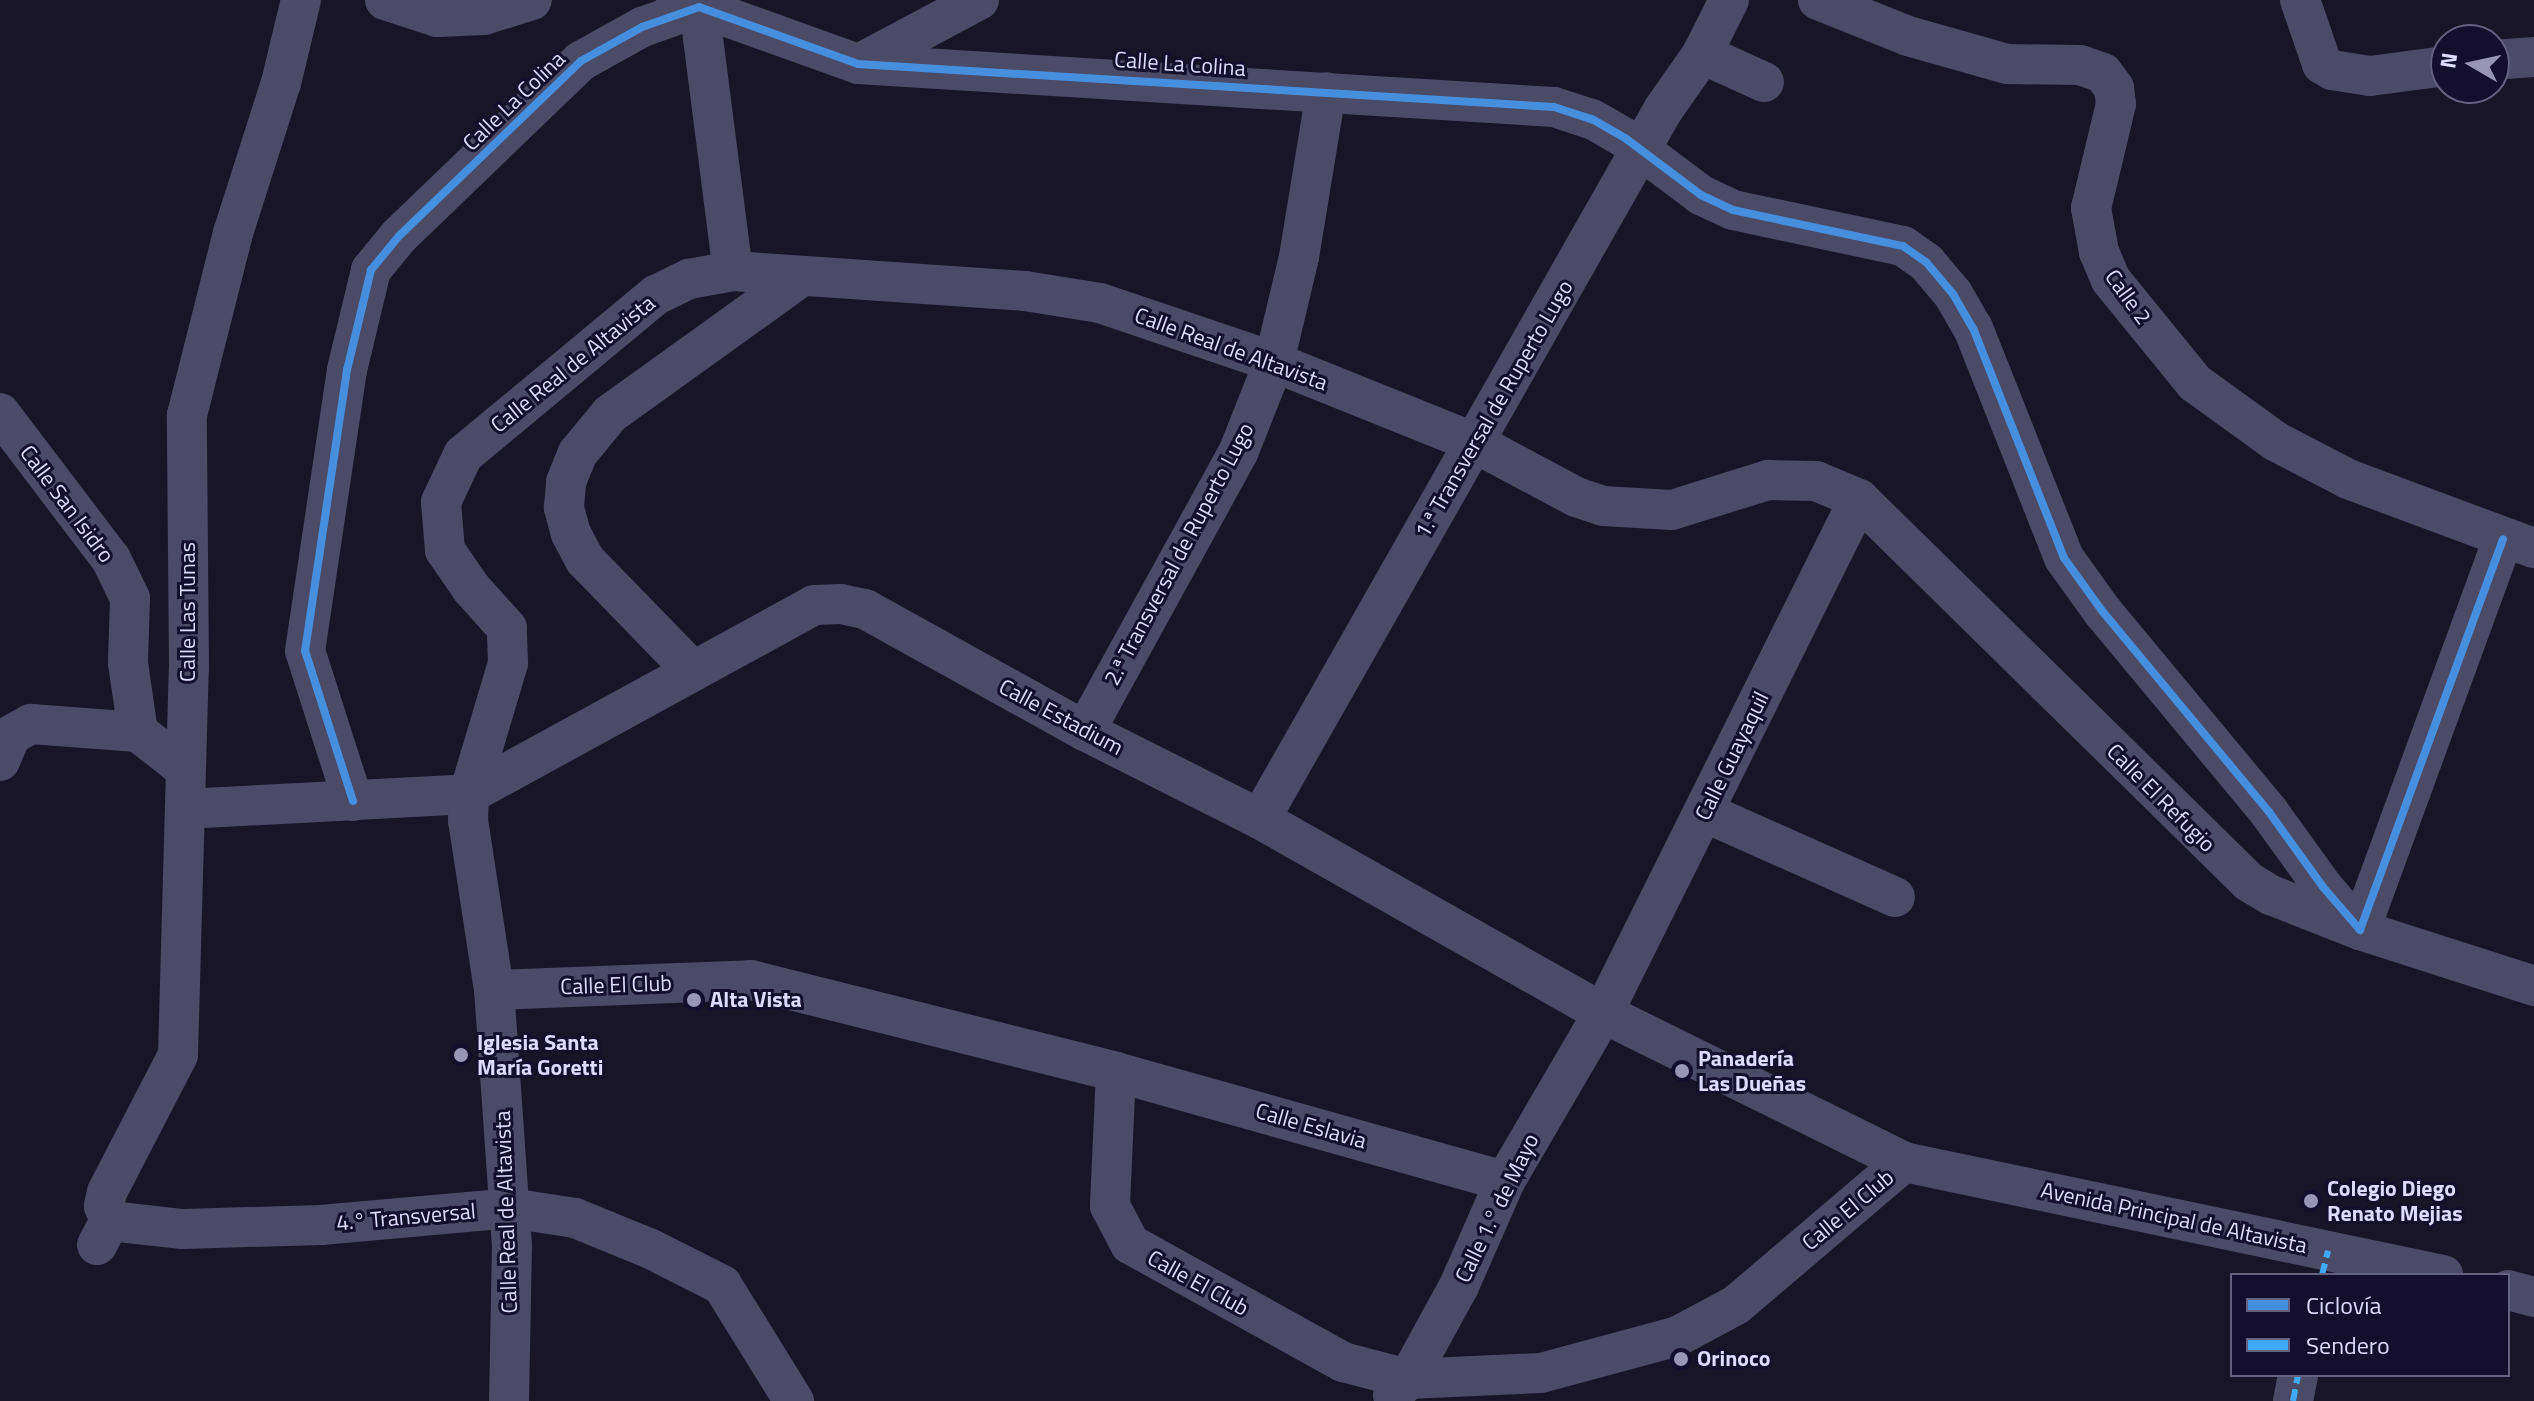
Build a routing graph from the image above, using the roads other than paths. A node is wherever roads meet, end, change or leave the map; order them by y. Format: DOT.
graph roads {
  1 [pos="301,0"];
  2 [pos="385,0"];
  3 [pos="532,0"];
  4 [pos="979,0"];
  5 [pos="1729,0"];
  6 [pos="1818,0"];
  7 [pos="2300,0"];
  8 [pos="682,4"];
  9 [pos="439,8"];
  10 [pos="1702,54"];
  11 [pos="2534,57"];
  12 [pos="2510,59"];
  13 [pos="858,64"];
  14 [pos="2430,68"];
  15 [pos="1764,82"];
  16 [pos="1326,92"];
  17 [pos="1632,145"];
  18 [pos="733,271"];
  19 [pos="802,276"];
  20 [pos="1274,362"];
  21 [pos="0,413"];
  22 [pos="1475,443"];
  23 [pos="1859,499"];
  24 [pos="2519,543"];
  25 [pos="693,671"];
  26 [pos="1085,731"];
  27 [pos="138,732"];
  28 [pos="0,761"];
  29 [pos="184,768"];
  30 [pos="469,794"];
  31 [pos="353,801"];
  32 [pos="185,809"];
  33 [pos="1704,812"];
  34 [pos="1260,819"];
  35 [pos="1895,897"];
  36 [pos="2360,930"];
  37 [pos="2534,986"];
  38 [pos="494,990"];
  39 [pos="1603,1013"];
  40 [pos="1116,1072"];
  41 [pos="1904,1162"];
  42 [pos="1505,1181"];
  43 [pos="510,1208"];
  44 [pos="104,1233"];
  45 [pos="2325,1263"];
  46 [pos="2423,1273"];
  47 [pos="2510,1291"];
  48 [pos="2534,1297"];
  49 [pos="2298,1377"];
  50 [pos="1542,1387"];
  51 [pos="1398,1390"];
  52 [pos="509,1401"];
  53 [pos="794,1401"];
  54 [pos="2293,1401"];
  1 -- 29 [label="street, Calle Las Tunas"];
  2 -- 9 [label="street"];
  3 -- 9 [label="street"];
  4 -- 13 [label="street"];
  5 -- 10 [label="street, 1.ª Transversal de Ruperto Lugo"];
  6 -- 24 [label="street, Calle 2"];
  7 -- 14 [label="street"];
  8 -- 13 [label="street, Calle La Colina"];
  8 -- 18 [label="street"];
  8 -- 31 [label="street, Calle La Colina"];
  10 -- 15 [label="street"];
  10 -- 17 [label="street, 1.ª Transversal de Ruperto Lugo"];
  11 -- 12 [label="street"];
  13 -- 16 [label="street, Calle La Colina"];
  16 -- 17 [label="street, Calle La Colina"];
  16 -- 20 [label="street, 2.ª Transversal de Ruperto Lugo"];
  17 -- 22 [label="street, 1.ª Transversal de Ruperto Lugo"];
  17 -- 36 [label="street, Calle La Colina"];
  18 -- 19 [label="street, Calle Real de Altavista"];
  18 -- 30 [label="street, Calle Real de Altavista"];
  19 -- 20 [label="street, Calle Real de Altavista"];
  19 -- 25 [label="street"];
  20 -- 22 [label="street, Calle Real de Altavista"];
  20 -- 26 [label="street, 2.ª Transversal de Ruperto Lugo"];
  21 -- 27 [label="street, Calle San Isidro"];
  22 -- 23 [label="street, Calle Real de Altavista"];
  22 -- 34 [label="street, 1.ª Transversal de Ruperto Lugo"];
  23 -- 33 [label="street, Calle Guayaquil"];
  23 -- 36 [label="street, Calle El Refugio"];
  24 -- 36 [label="street"];
  25 -- 26 [label="street, Calle Estadium"];
  25 -- 30 [label="street, Calle Estadium"];
  26 -- 34 [label="street, Calle Estadium"];
  27 -- 28 [label="street"];
  27 -- 29 [label="street"];
  29 -- 32 [label="street, Calle Las Tunas"];
  30 -- 31 [label="street, Calle Estadium"];
  30 -- 38 [label="street, Calle Real de Altavista"];
  31 -- 32 [label="street, Calle Estadium"];
  32 -- 44 [label="street, Calle Las Tunas"];
  33 -- 35 [label="street"];
  33 -- 39 [label="street, Calle Guayaquil"];
  34 -- 39 [label="street, Calle Estadium"];
  36 -- 37 [label="street, Calle El Refugio"];
  38 -- 40 [label="street, Calle El Club"];
  38 -- 43 [label="street, Calle Real de Altavista"];
  39 -- 41 [label="street, Calle Estadium"];
  39 -- 42 [label="street, Calle 1.° de Mayo"];
  40 -- 42 [label="street, Calle Eslavia"];
  40 -- 51 [label="street, Calle El Club"];
  41 -- 45 [label="street, Avenida Principal de Altavista"];
  41 -- 50 [label="street, Calle El Club"];
  42 -- 51 [label="street, Calle 1.° de Mayo"];
  43 -- 44 [label="street, 4.° Transversal"];
  43 -- 52 [label="street, Calle Real de Altavista"];
  43 -- 53 [label="street, 4.° Transversal"];
  45 -- 46 [label="street, Avenida Principal de Altavista"];
  47 -- 48 [label="street"];
  49 -- 54 [label="street"];
  50 -- 51 [label="street, Calle El Club"];
}
